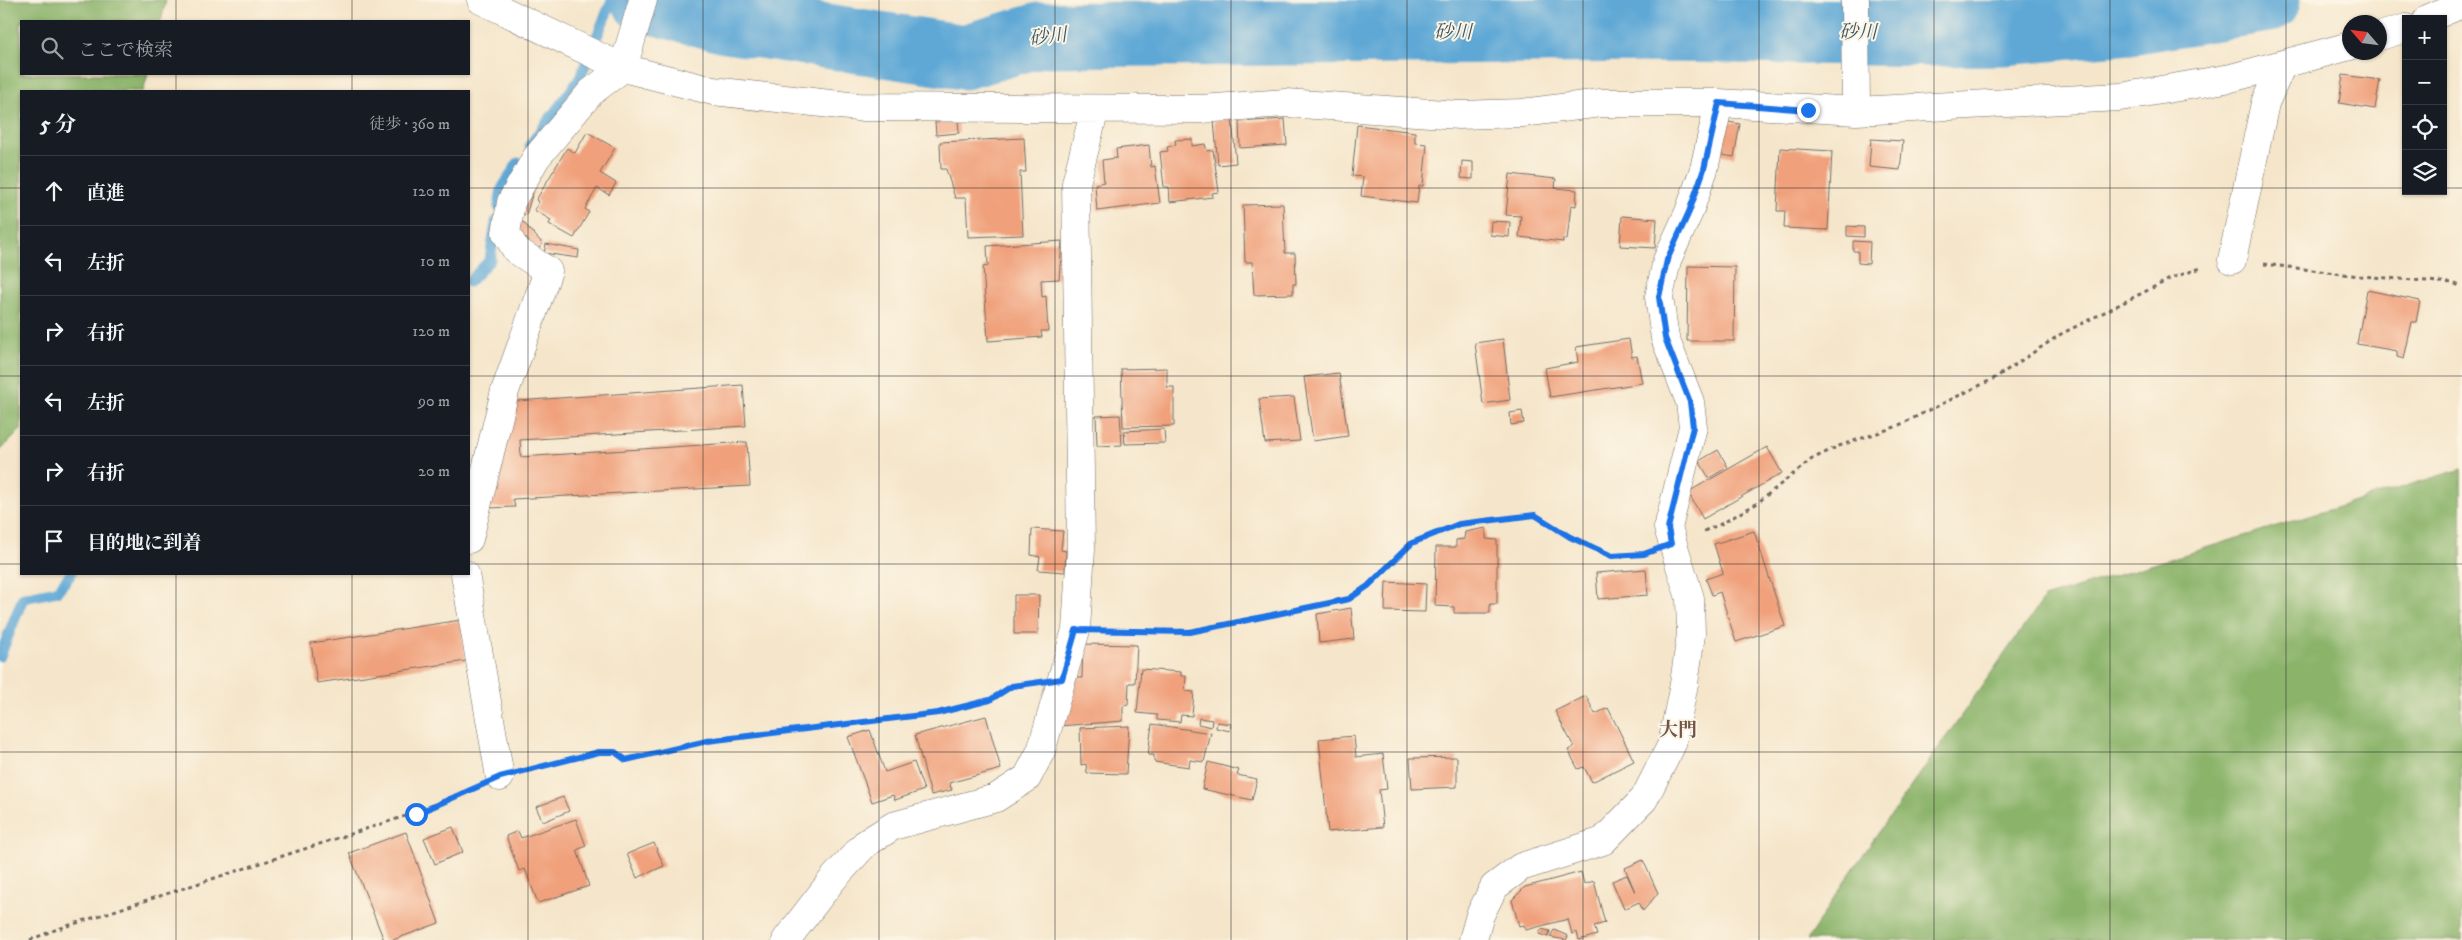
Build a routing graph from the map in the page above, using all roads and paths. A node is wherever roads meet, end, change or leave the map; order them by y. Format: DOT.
graph roads {
  1 [pos="481,0"];
  2 [pos="643,0"];
  3 [pos="1855,0"];
  4 [pos="2462,4"];
  5 [pos="2436,15"];
  6 [pos="2402,29"];
  7 [pos="2387,34"];
  8 [pos="2342,48"];
  9 [pos="625,62"];
  10 [pos="2282,65"];
  11 [pos="1719,103"];
  12 [pos="1856,104"];
  13 [pos="1095,109"];
  14 [pos="2232,260"];
  15 [pos="2462,287"];
  16 [pos="470,535"];
  17 [pos="1671,544"];
  18 [pos="465,575"];
  19 [pos="1076,630"];
  20 [pos="1062,679"];
  21 [pos="500,777"];
  22 [pos="30,940"];
  23 [pos="786,940"];
  24 [pos="1473,940"];
  1 -- 9 [label="street"];
  2 -- 9 [label="street"];
  3 -- 12 [label="street"];
  4 -- 5 [label="street"];
  6 -- 7 [label="street"];
  8 -- 10 [label="street"];
  9 -- 13 [label="street"];
  9 -- 16 [label="street"];
  10 -- 12 [label="street"];
  10 -- 14 [label="street"];
  11 -- 12 [label="street"];
  11 -- 13 [label="street"];
  11 -- 17 [label="street"];
  13 -- 19 [label="street"];
  14 -- 15 [label="path"];
  14 -- 17 [label="path"];
  17 -- 19 [label="path"];
  17 -- 24 [label="street"];
  18 -- 21 [label="street"];
  19 -- 20 [label="street"];
  20 -- 21 [label="path"];
  20 -- 23 [label="street"];
  21 -- 22 [label="path"];
}
